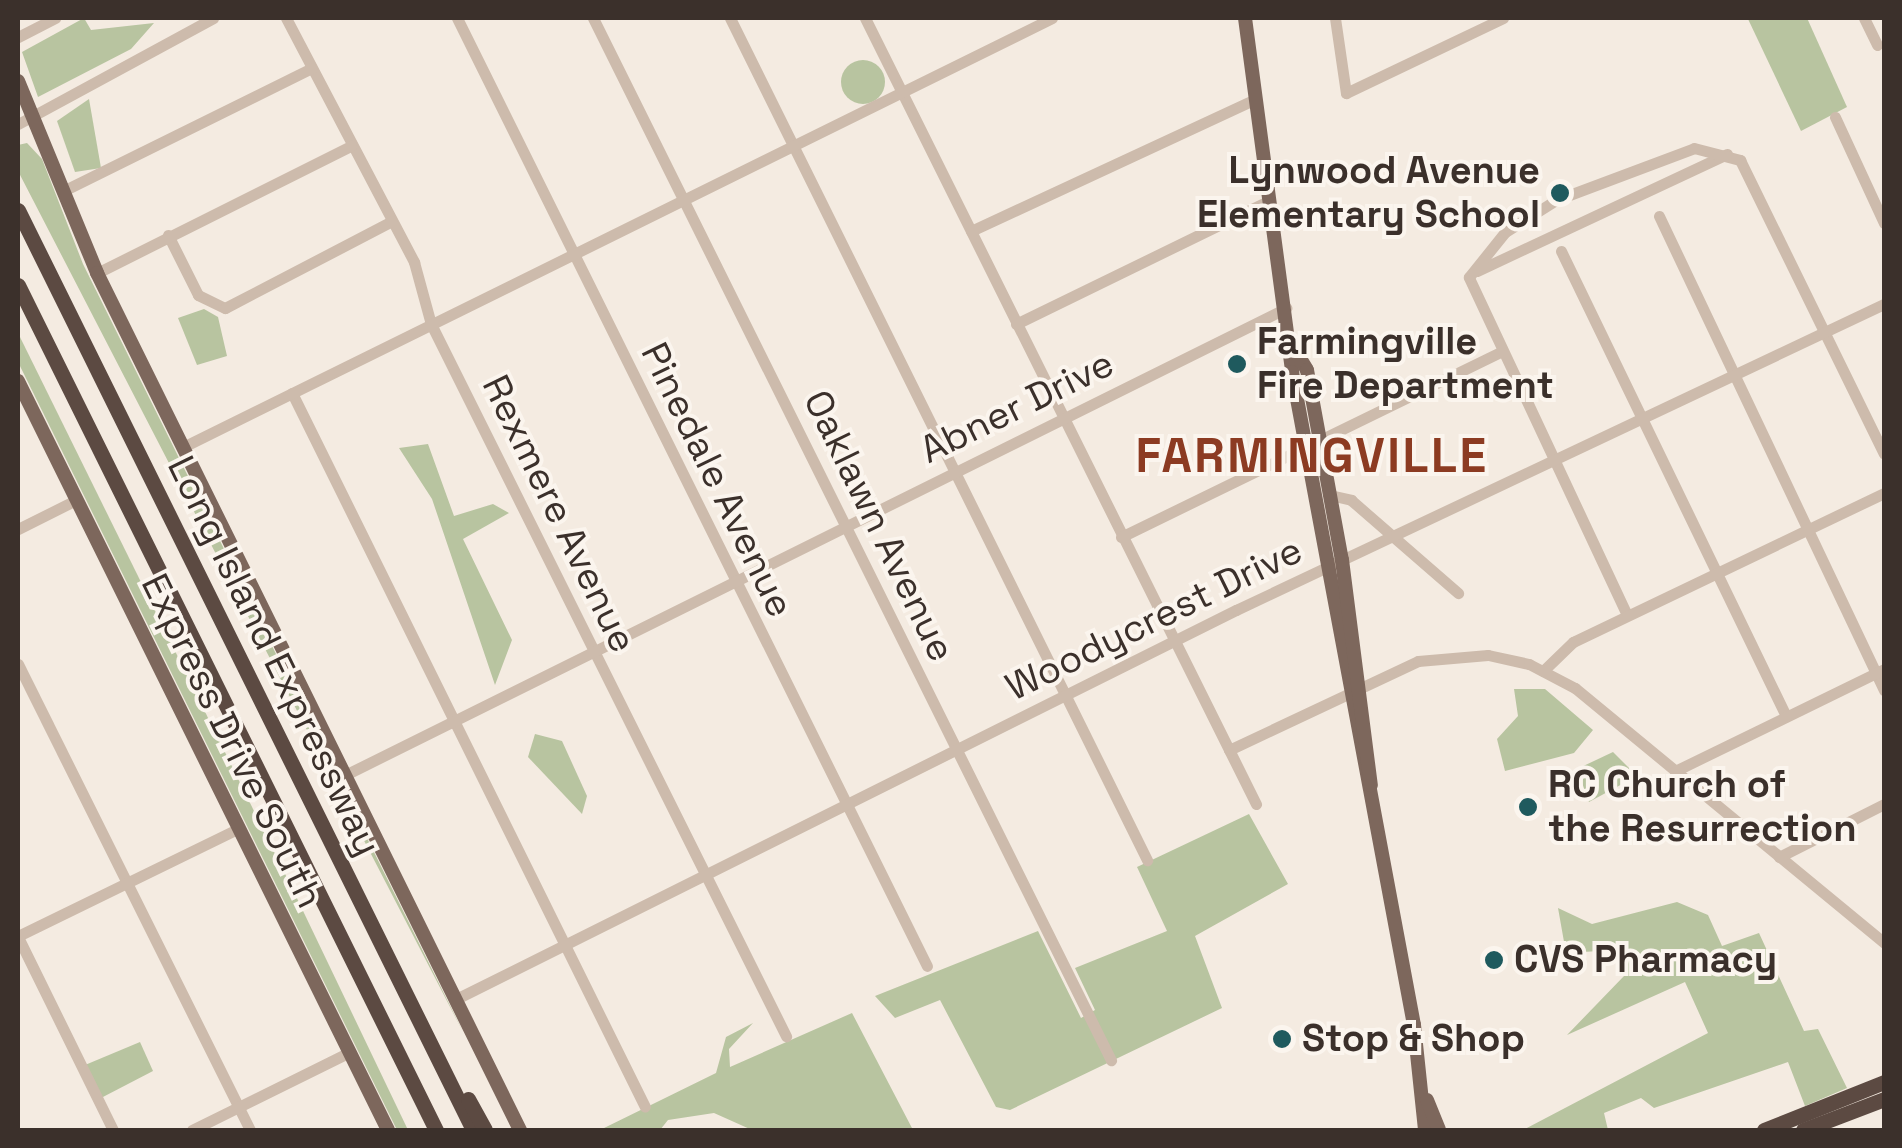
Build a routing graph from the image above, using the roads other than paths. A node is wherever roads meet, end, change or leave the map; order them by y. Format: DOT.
graph roads {
  1 [pos="54,18"];
  2 [pos="213,18"];
  3 [pos="286,18"];
  4 [pos="458,18"];
  5 [pos="593,18"];
  6 [pos="730,18"];
  7 [pos="865,18"];
  8 [pos="1052,18"];
  9 [pos="1245,18"];
  10 [pos="1335,18"];
  11 [pos="1503,18"];
  12 [pos="1864,18"];
  13 [pos="18,37"];
  14 [pos="1877,45"];
  15 [pos="312,68"];
  16 [pos="18,82"];
  17 [pos="901,93"];
  18 [pos="1255,98"];
  19 [pos="36,114"];
  20 [pos="1835,117"];
  21 [pos="18,124"];
  22 [pos="792,145"];
  23 [pos="350,146"];
  24 [pos="1726,154"];
  25 [pos="65,190"];
  26 [pos="684,200"];
  27 [pos="1268,201"];
  28 [pos="18,210"];
  29 [pos="1659,216"];
  30 [pos="392,221"];
  31 [pos="1884,223"];
  32 [pos="971,231"];
  33 [pos="168,235"];
  34 [pos="1561,251"];
  35 [pos="574,254"];
  36 [pos="97,273"];
  37 [pos="1469,278"];
  38 [pos="18,285"];
  39 [pos="1884,304"];
  40 [pos="1286,308"];
  41 [pos="431,324"];
  42 [pos="1016,324"];
  43 [pos="1827,332"];
  44 [pos="1501,352"];
  45 [pos="1735,374"];
  46 [pos="19,389"];
  47 [pos="292,393"];
  48 [pos="1062,418"];
  49 [pos="1644,420"];
  50 [pos="1313,440"];
  51 [pos="183,447"];
  52 [pos="1884,454"];
  53 [pos="1554,462"];
  54 [pos="952,472"];
  55 [pos="1884,493"];
  56 [pos="1330,496"];
  57 [pos="76,500"];
  58 [pos="845,525"];
  59 [pos="18,529"];
  60 [pos="1807,530"];
  61 [pos="1121,536"];
  62 [pos="1395,539"];
  63 [pos="1342,560"];
  64 [pos="1327,567"];
  65 [pos="1718,573"];
  66 [pos="733,582"];
  67 [pos="1458,593"];
  68 [pos="1626,615"];
  69 [pos="1173,642"];
  70 [pos="593,650"];
  71 [pos="18,664"];
  72 [pos="1880,671"];
  73 [pos="1543,672"];
  74 [pos="1355,688"];
  75 [pos="1884,690"];
  76 [pos="1066,697"];
  77 [pos="1786,716"];
  78 [pos="452,720"];
  79 [pos="956,750"];
  80 [pos="1228,750"];
  81 [pos="1675,771"];
  82 [pos="345,775"];
  83 [pos="846,804"];
  84 [pos="1256,804"];
  85 [pos="1884,804"];
  86 [pos="239,828"];
  87 [pos="1779,857"];
  88 [pos="1147,860"];
  89 [pos="704,874"];
  90 [pos="126,883"];
  91 [pos="18,936"];
  92 [pos="1883,941"];
  93 [pos="564,944"];
  94 [pos="927,966"];
  95 [pos="456,999"];
  96 [pos="413,1008"];
  97 [pos="786,1036"];
  98 [pos="396,1050"];
  99 [pos="350,1052"];
  100 [pos="1111,1060"];
  101 [pos="1884,1082"];
  102 [pos="1425,1094"];
  103 [pos="1884,1099"];
  104 [pos="646,1107"];
  105 [pos="238,1108"];
  106 [pos="113,1130"];
  107 [pos="192,1130"];
  108 [pos="250,1130"];
  109 [pos="388,1130"];
  110 [pos="428,1130"];
  111 [pos="436,1130"];
  112 [pos="473,1130"];
  113 [pos="486,1130"];
  114 [pos="520,1130"];
  115 [pos="1425,1130"];
  116 [pos="1439,1130"];
  117 [pos="1764,1130"];
  118 [pos="1803,1130"];
  1 -- 13 [label="street"];
  2 -- 19 [label="street"];
  3 -- 15 [label="street, Rexmere Avenue"];
  4 -- 35 [label="street, Pinedale Avenue"];
  5 -- 26 [label="street, Oaklawn Avenue"];
  6 -- 22 [label="street"];
  7 -- 17 [label="street"];
  8 -- 17 [label="street"];
  9 -- 18 [label="main road"];
  10 -- 11 [label="street"];
  12 -- 14 [label="street"];
  15 -- 23 [label="street, Rexmere Avenue"];
  15 -- 25 [label="street"];
  16 -- 19 [label="main road"];
  17 -- 22 [label="street"];
  17 -- 32 [label="street"];
  18 -- 27 [label="main road"];
  18 -- 32 [label="street"];
  19 -- 21 [label="street"];
  19 -- 25 [label="main road"];
  20 -- 31 [label="street"];
  22 -- 26 [label="street"];
  22 -- 54 [label="street"];
  23 -- 30 [label="street, Rexmere Avenue"];
  23 -- 33 [label="street"];
  24 -- 37 [label="street"];
  24 -- 37 [label="street"];
  24 -- 43 [label="street"];
  25 -- 36 [label="main road"];
  26 -- 35 [label="street"];
  26 -- 58 [label="street, Oaklawn Avenue"];
  27 -- 40 [label="main road"];
  27 -- 42 [label="street"];
  28 -- 96 [label="highway, Long Island Expressway"];
  29 -- 45 [label="street"];
  30 -- 33 [label="street"];
  30 -- 41 [label="street, Rexmere Avenue"];
  32 -- 42 [label="street"];
  33 -- 36 [label="street"];
  34 -- 49 [label="street"];
  35 -- 41 [label="street"];
  35 -- 66 [label="street, Pinedale Avenue"];
  36 -- 51 [label="main road"];
  37 -- 44 [label="street"];
  38 -- 98 [label="highway, Long Island Expressway"];
  39 -- 43 [label="street, Woodycrest Drive"];
  40 -- 48 [label="street, Abner Drive"];
  40 -- 50 [label="main road"];
  41 -- 47 [label="street"];
  41 -- 70 [label="street, Rexmere Avenue"];
  42 -- 48 [label="street"];
  43 -- 45 [label="street, Woodycrest Drive"];
  43 -- 52 [label="street"];
  44 -- 50 [label="street"];
  44 -- 53 [label="street"];
  45 -- 49 [label="street, Woodycrest Drive"];
  45 -- 60 [label="street"];
  46 -- 57 [label="main road, Express Drive South"];
  47 -- 51 [label="street"];
  47 -- 78 [label="street"];
  48 -- 54 [label="street, Abner Drive"];
  48 -- 61 [label="street"];
  49 -- 53 [label="street, Woodycrest Drive"];
  49 -- 65 [label="street"];
  50 -- 56 [label="main road"];
  50 -- 61 [label="street"];
  50 -- 64 [label="main road"];
  51 -- 82 [label="main road"];
  53 -- 62 [label="street, Woodycrest Drive"];
  53 -- 68 [label="street"];
  54 -- 58 [label="street, Abner Drive"];
  54 -- 76 [label="street"];
  55 -- 60 [label="street"];
  56 -- 62 [label="street"];
  56 -- 63 [label="main road"];
  57 -- 59 [label="street"];
  57 -- 86 [label="main road, Express Drive South"];
  58 -- 66 [label="street, Abner Drive"];
  58 -- 79 [label="street, Oaklawn Avenue"];
  60 -- 65 [label="street"];
  60 -- 72 [label="street"];
  61 -- 69 [label="street"];
  62 -- 63 [label="street, Woodycrest Drive"];
  62 -- 67 [label="street"];
  63 -- 64 [label="street, Woodycrest Drive"];
  63 -- 74 [label="main road"];
  64 -- 69 [label="street, Woodycrest Drive"];
  64 -- 74 [label="main road"];
  65 -- 68 [label="street"];
  65 -- 77 [label="street"];
  66 -- 70 [label="street, Abner Drive"];
  66 -- 83 [label="street, Pinedale Avenue"];
  68 -- 73 [label="street"];
  69 -- 76 [label="street, Woodycrest Drive"];
  69 -- 80 [label="street"];
  70 -- 78 [label="street, Abner Drive"];
  70 -- 89 [label="street, Rexmere Avenue"];
  71 -- 90 [label="street"];
  72 -- 75 [label="street"];
  72 -- 77 [label="street"];
  73 -- 74 [label="street"];
  73 -- 81 [label="street"];
  74 -- 80 [label="street"];
  74 -- 102 [label="main road"];
  76 -- 79 [label="street, Woodycrest Drive"];
  76 -- 88 [label="street"];
  77 -- 81 [label="street"];
  78 -- 82 [label="street, Abner Drive"];
  78 -- 93 [label="street"];
  79 -- 83 [label="street, Woodycrest Drive"];
  79 -- 100 [label="street, Oaklawn Avenue"];
  80 -- 84 [label="street"];
  81 -- 87 [label="street"];
  82 -- 95 [label="main road"];
  83 -- 89 [label="street, Woodycrest Drive"];
  83 -- 94 [label="street, Pinedale Avenue"];
  85 -- 87 [label="street"];
  86 -- 90 [label="street"];
  86 -- 99 [label="main road, Express Drive South"];
  87 -- 92 [label="street"];
  89 -- 93 [label="street, Woodycrest Drive"];
  89 -- 97 [label="street, Rexmere Avenue"];
  90 -- 91 [label="street"];
  90 -- 105 [label="street"];
  91 -- 106 [label="street"];
  93 -- 95 [label="street, Woodycrest Drive"];
  93 -- 104 [label="street"];
  95 -- 114 [label="main road"];
  96 -- 112 [label="highway, Long Island Expressway"];
  96 -- 113 [label="highway"];
  98 -- 110 [label="highway"];
  98 -- 111 [label="highway, Long Island Expressway"];
  99 -- 105 [label="street"];
  99 -- 109 [label="main road, Express Drive South"];
  101 -- 117 [label="highway"];
  102 -- 115 [label="main road"];
  102 -- 116 [label="main road"];
  103 -- 118 [label="highway"];
  105 -- 107 [label="street"];
  105 -- 108 [label="street"];
}
